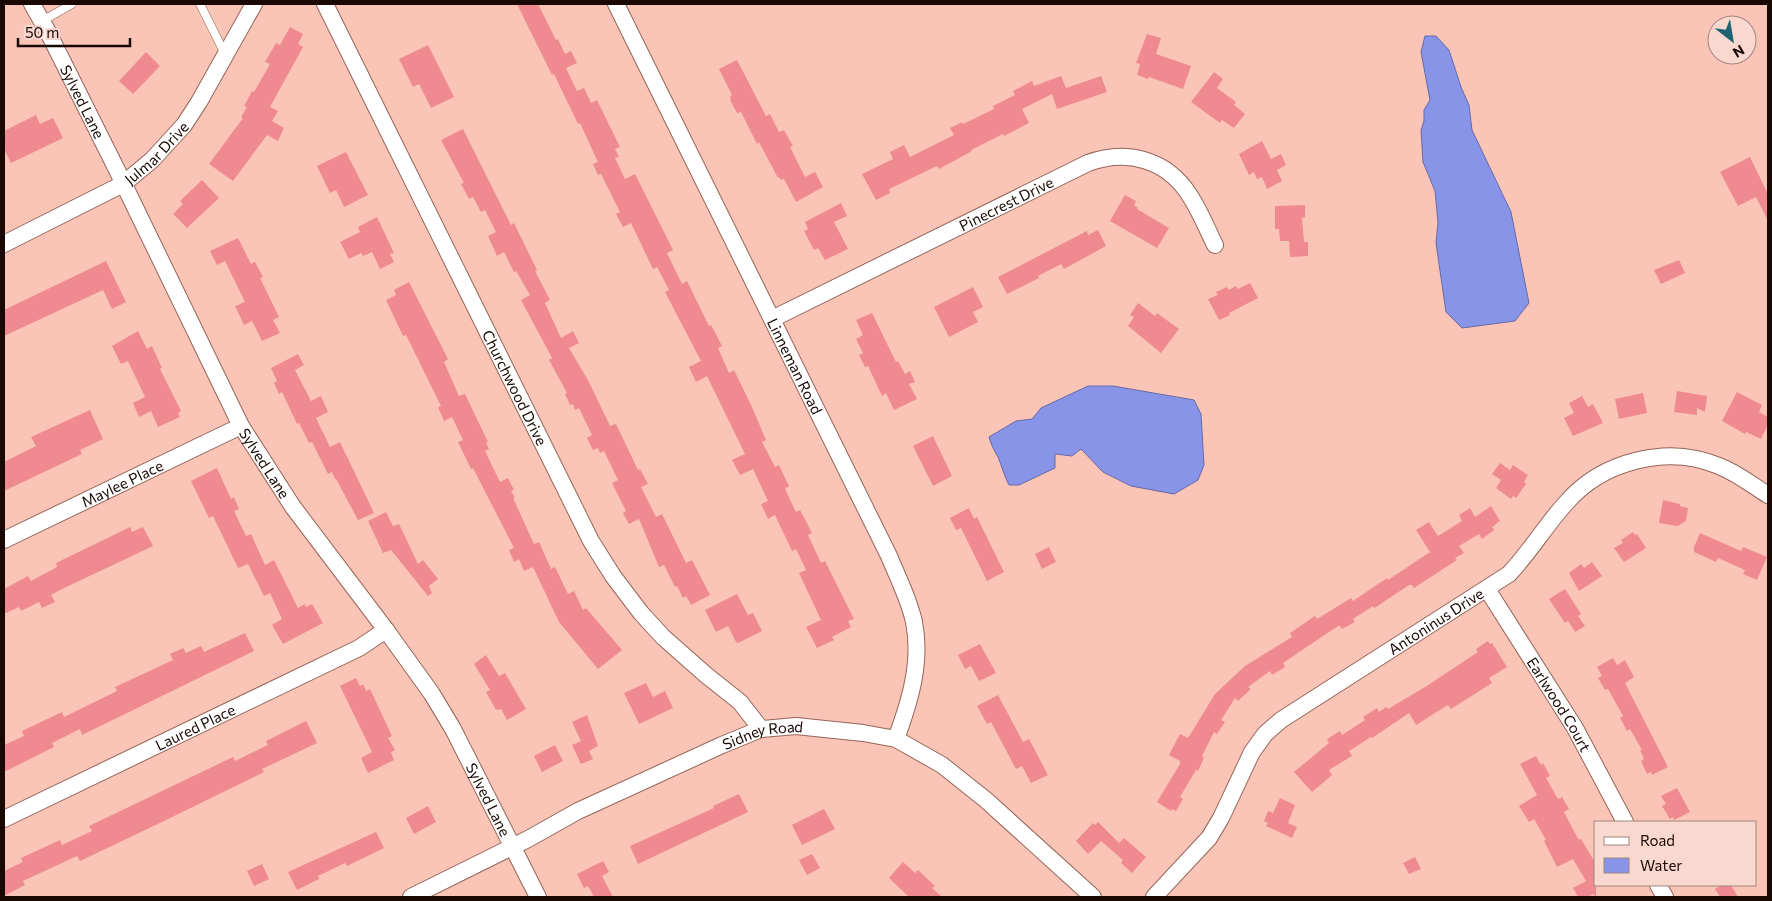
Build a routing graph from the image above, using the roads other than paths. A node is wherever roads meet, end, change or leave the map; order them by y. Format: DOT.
graph roads {
  1 [pos="32,4"];
  2 [pos="72,4"];
  3 [pos="200,4"];
  4 [pos="254,4"];
  5 [pos="325,4"];
  6 [pos="616,4"];
  7 [pos="42,21"];
  8 [pos="225,54"];
  9 [pos="123,184"];
  10 [pos="4,244"];
  11 [pos="1215,245"];
  12 [pos="772,319"];
  13 [pos="241,426"];
  14 [pos="1768,495"];
  15 [pos="4,540"];
  16 [pos="1487,589"];
  17 [pos="386,630"];
  18 [pos="761,729"];
  19 [pos="896,739"];
  20 [pos="4,819"];
  21 [pos="1624,821"];
  22 [pos="512,846"];
  23 [pos="1659,886"];
  24 [pos="411,897"];
  25 [pos="538,897"];
  26 [pos="1093,897"];
  27 [pos="1154,897"];
  28 [pos="1665,897"];
  1 -- 7 [label="street, Sylved Lane"];
  2 -- 7 [label="lane"];
  3 -- 8 [label="lane"];
  4 -- 8 [label="street, Julmar Drive"];
  5 -- 18 [label="street, Churchwood Drive"];
  6 -- 12 [label="street, Linneman Road"];
  7 -- 9 [label="street, Sylved Lane"];
  8 -- 9 [label="street, Julmar Drive"];
  9 -- 10 [label="street, Julmar Drive"];
  9 -- 13 [label="street, Sylved Lane"];
  11 -- 12 [label="street, Pinecrest Drive"];
  12 -- 19 [label="street, Linneman Road"];
  13 -- 15 [label="street, Maylee Place"];
  13 -- 17 [label="street, Sylved Lane"];
  14 -- 16 [label="street, Antoninus Drive"];
  16 -- 21 [label="street, Earlwood Court"];
  16 -- 27 [label="street, Antoninus Drive"];
  17 -- 20 [label="street, Laured Place"];
  17 -- 22 [label="street, Sylved Lane"];
  18 -- 19 [label="street, Sidney Road"];
  18 -- 22 [label="street, Sidney Road"];
  19 -- 26 [label="street, Sidney Road"];
  22 -- 24 [label="street, Sidney Road"];
  22 -- 25 [label="street, Sylved Lane"];
  23 -- 28 [label="street"];
}
